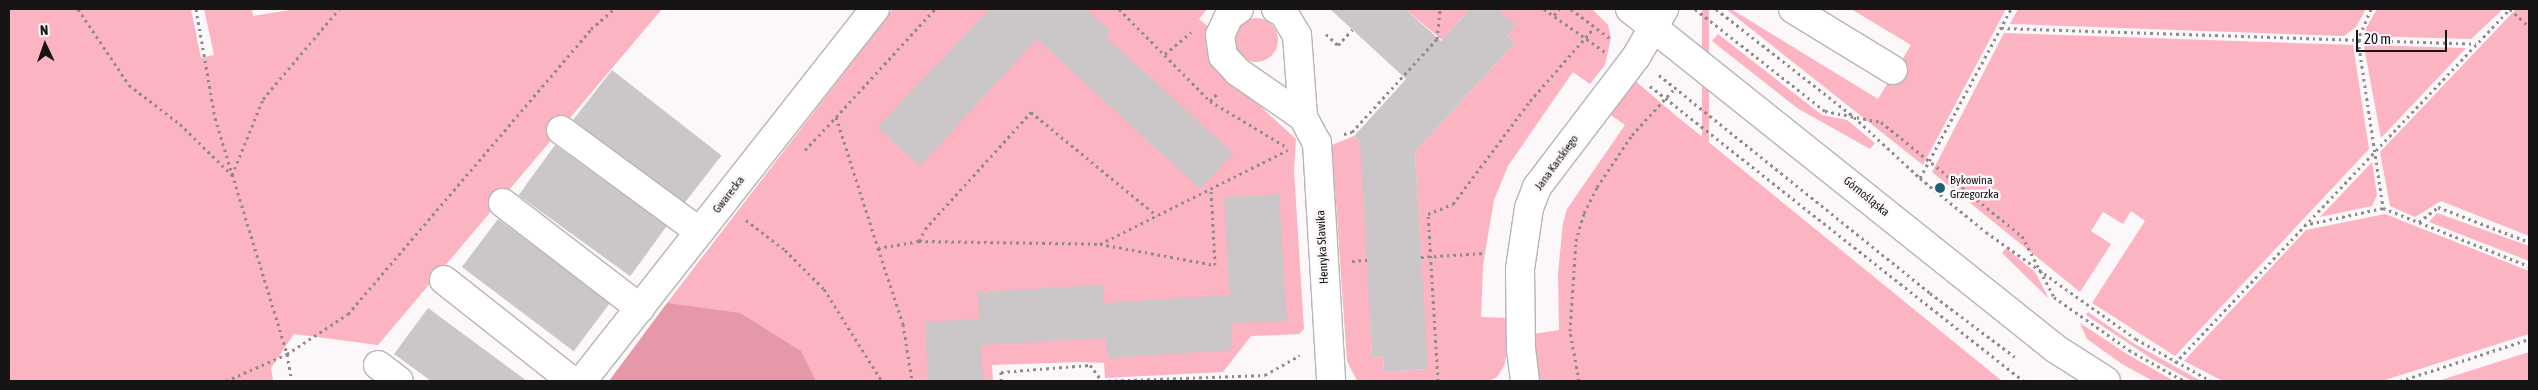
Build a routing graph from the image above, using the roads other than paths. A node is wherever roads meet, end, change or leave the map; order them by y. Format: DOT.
graph roads {
  1 [pos="875,9"];
  2 [pos="1239,9"];
  3 [pos="1276,9"];
  4 [pos="1630,9"];
  5 [pos="1793,9"];
  6 [pos="1658,17"];
  7 [pos="1893,70"];
  8 [pos="1303,117"];
  9 [pos="562,130"];
  10 [pos="503,203"];
  11 [pos="700,232"];
  12 [pos="444,280"];
  13 [pos="640,308"];
  14 [pos="378,365"];
  15 [pos="399,381"];
  16 [pos="572,381"];
  17 [pos="582,381"];
  18 [pos="1331,381"];
  19 [pos="1525,381"];
  20 [pos="2106,381"];
  1 -- 11 [label="street, Gwarecka"];
  2 -- 8 [label="street, Henryka Sławika"];
  3 -- 8 [label="street, Henryka Sławika"];
  4 -- 6 [label="street, Górnośląska"];
  5 -- 7 [label="street"];
  6 -- 19 [label="street, Jana Karskiego"];
  6 -- 20 [label="street, Górnośląska"];
  8 -- 18 [label="street, Henryka Sławika"];
  9 -- 11 [label="street"];
  10 -- 13 [label="street"];
  11 -- 13 [label="street, Gwarecka"];
  12 -- 16 [label="street"];
  13 -- 17 [label="street, Gwarecka"];
  14 -- 15 [label="street"];
}
